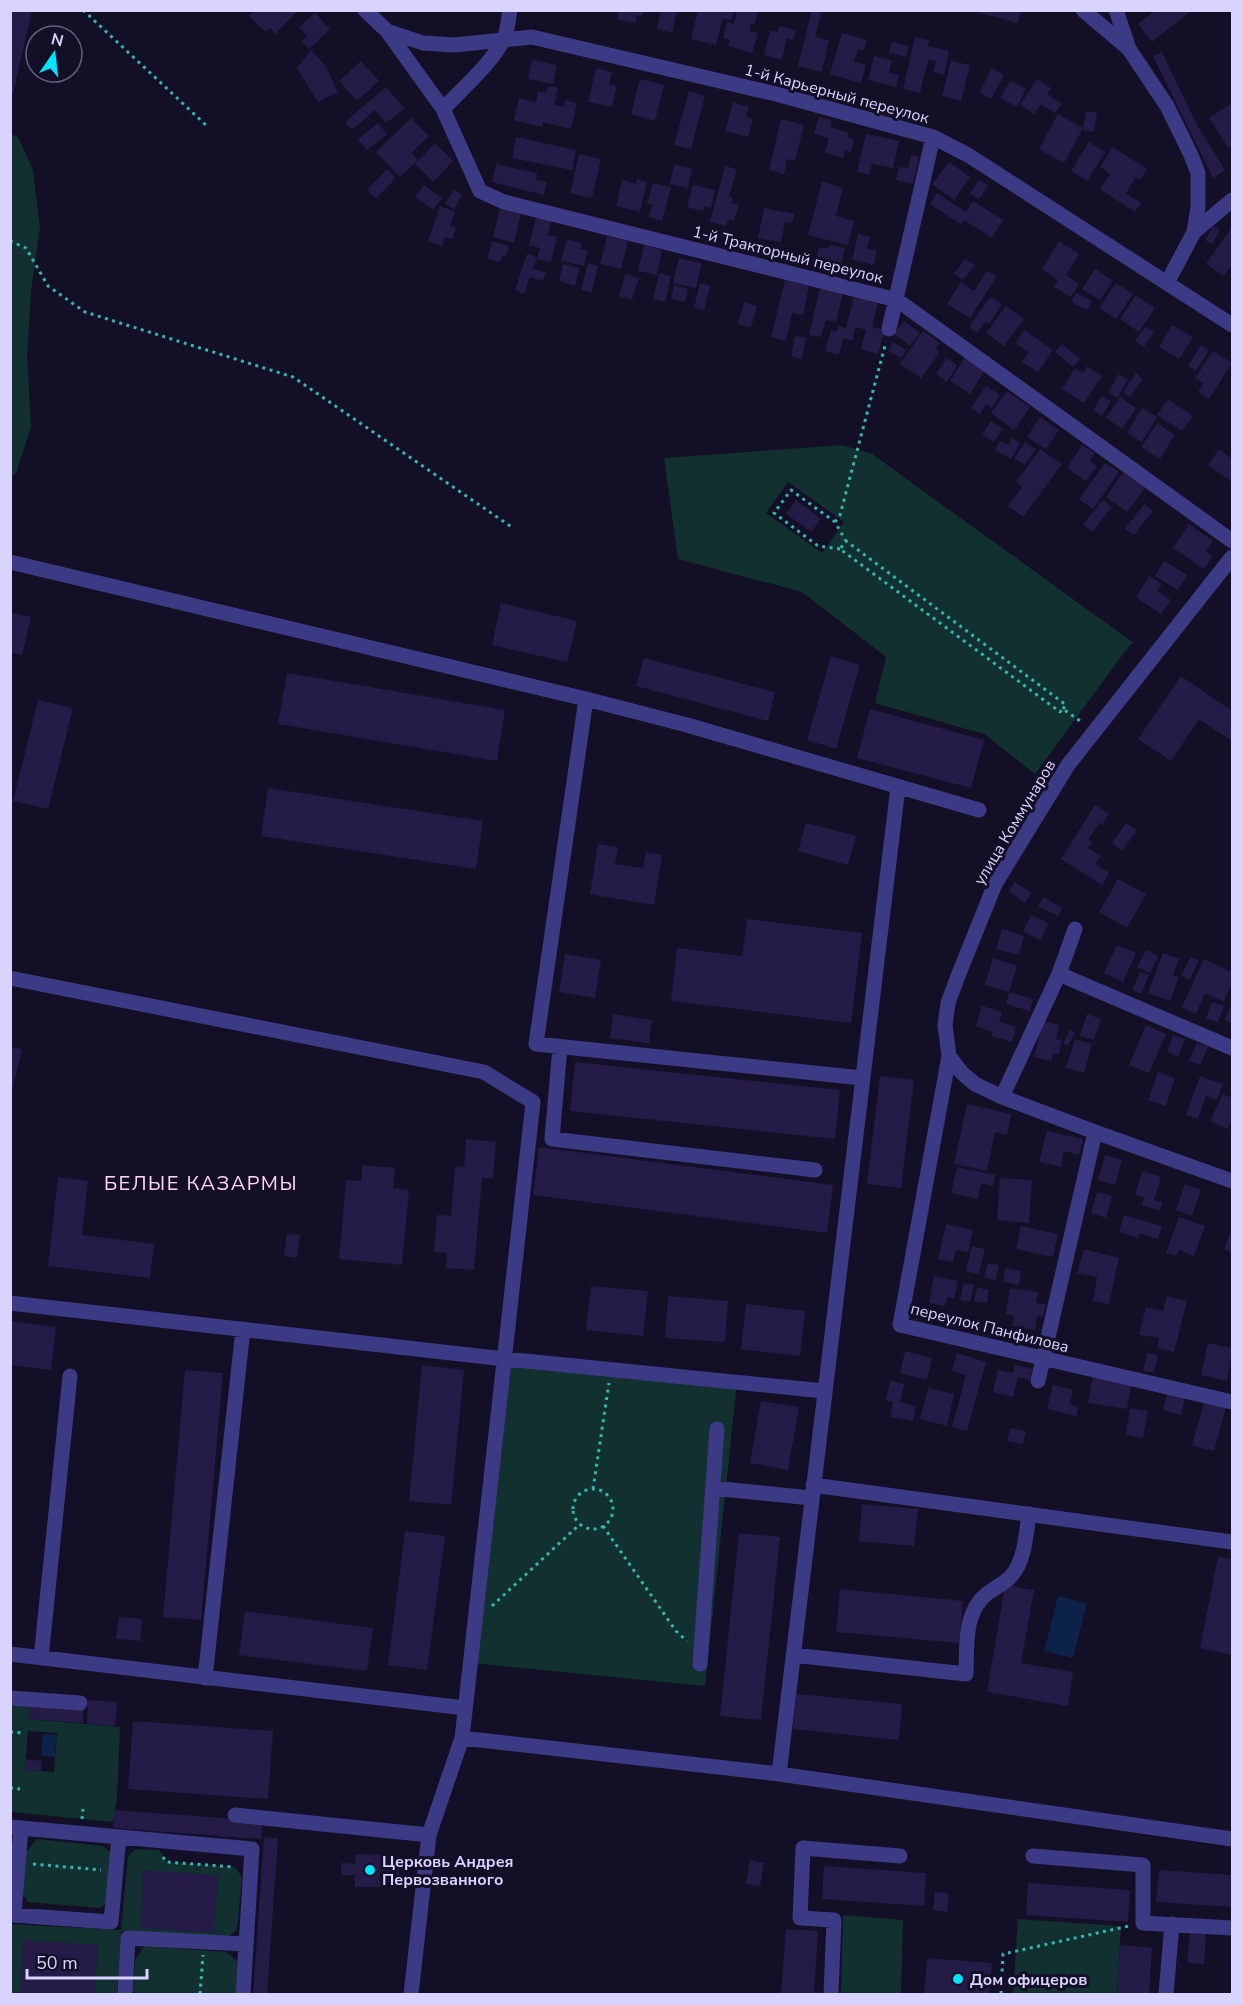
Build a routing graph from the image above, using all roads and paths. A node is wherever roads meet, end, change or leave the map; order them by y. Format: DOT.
graph roads {
  1 [pos="83,10"];
  2 [pos="365,10"];
  3 [pos="510,10"];
  4 [pos="1083,10"];
  5 [pos="1116,10"];
  6 [pos="387,31"];
  7 [pos="504,38"];
  8 [pos="1129,49"];
  9 [pos="443,109"];
  10 [pos="208,127"];
  11 [pos="933,137"];
  12 [pos="1233,200"];
  13 [pos="1194,232"];
  14 [pos="10,242"];
  15 [pos="1167,283"];
  16 [pos="897,300"];
  17 [pos="1233,325"];
  18 [pos="889,329"];
  19 [pos="835,522"];
  20 [pos="513,528"];
  21 [pos="846,541"];
  22 [pos="1233,541"];
  23 [pos="840,549"];
  24 [pos="1233,557"];
  25 [pos="10,562"];
  26 [pos="586,699"];
  27 [pos="1063,709"];
  28 [pos="1075,717"];
  29 [pos="898,787"];
  30 [pos="979,810"];
  31 [pos="1075,929"];
  32 [pos="1059,974"];
  33 [pos="10,978"];
  34 [pos="560,1047"];
  35 [pos="1233,1048"];
  36 [pos="949,1056"];
  37 [pos="862,1078"];
  38 [pos="1002,1097"];
  39 [pos="1095,1132"];
  40 [pos="815,1170"];
  41 [pos="1233,1181"];
  42 [pos="10,1304"];
  43 [pos="243,1329"];
  44 [pos="1043,1358"];
  45 [pos="505,1359"];
  46 [pos="611,1370"];
  47 [pos="70,1376"];
  48 [pos="1038,1381"];
  49 [pos="824,1391"];
  50 [pos="1233,1402"];
  51 [pos="717,1429"];
  52 [pos="713,1488"];
  53 [pos="593,1490"];
  54 [pos="812,1491"];
  55 [pos="1029,1514"];
  56 [pos="580,1524"];
  57 [pos="603,1526"];
  58 [pos="1233,1542"];
  59 [pos="475,1621"];
  60 [pos="10,1654"];
  61 [pos="793,1655"];
  62 [pos="41,1658"];
  63 [pos="700,1658"];
  64 [pos="205,1678"];
  65 [pos="10,1698"];
  66 [pos="80,1703"];
  67 [pos="465,1708"];
  68 [pos="10,1732"];
  69 [pos="25,1733"];
  70 [pos="462,1738"];
  71 [pos="779,1774"];
  72 [pos="10,1788"];
  73 [pos="20,1789"];
  74 [pos="235,1815"];
  75 [pos="16,1827"];
  76 [pos="429,1835"];
  77 [pos="119,1837"];
  78 [pos="1233,1839"];
  79 [pos="159,1850"];
  80 [pos="900,1856"];
  81 [pos="1033,1856"];
  82 [pos="25,1863"];
  83 [pos="110,1871"];
  84 [pos="238,1872"];
  85 [pos="1143,1923"];
  86 [pos="1172,1924"];
  87 [pos="1233,1928"];
  88 [pos="246,1944"];
  89 [pos="203,1951"];
  90 [pos="125,1995"];
  91 [pos="200,1995"];
  92 [pos="243,1995"];
  93 [pos="411,1995"];
  94 [pos="831,1995"];
  95 [pos="1001,1995"];
  96 [pos="1166,1995"];
  1 -- 10 [label="path"];
  2 -- 6 [label="street, 1-й Тракторный переулок"];
  3 -- 7 [label="street"];
  4 -- 8 [label="street"];
  5 -- 8 [label="street"];
  6 -- 7 [label="street, 1-й Карьерный переулок"];
  6 -- 9 [label="street, 1-й Тракторный переулок"];
  7 -- 9 [label="street"];
  7 -- 11 [label="street, 1-й Карьерный переулок"];
  8 -- 13 [label="street"];
  9 -- 16 [label="street, 1-й Тракторный переулок"];
  11 -- 15 [label="street, 1-й Карьерный переулок"];
  11 -- 16 [label="street"];
  12 -- 13 [label="street"];
  13 -- 15 [label="street"];
  14 -- 20 [label="path"];
  15 -- 17 [label="street, 1-й Карьерный переулок"];
  16 -- 18 [label="street"];
  16 -- 22 [label="street, 1-й Тракторный переулок"];
  18 -- 19 [label="path"];
  19 -- 21 [label="path"];
  19 -- 23 [label="path"];
  21 -- 23 [label="path"];
  21 -- 27 [label="path"];
  23 -- 27 [label="path"];
  24 -- 36 [label="street, улица Коммунаров"];
  25 -- 26 [label="street"];
  26 -- 29 [label="street"];
  26 -- 34 [label="street"];
  27 -- 28 [label="path"];
  29 -- 30 [label="street"];
  29 -- 37 [label="street"];
  31 -- 32 [label="street"];
  32 -- 35 [label="street"];
  32 -- 38 [label="street"];
  33 -- 45 [label="street"];
  34 -- 37 [label="street"];
  34 -- 40 [label="street"];
  36 -- 38 [label="street"];
  36 -- 44 [label="street, переулок Панфилова"];
  37 -- 49 [label="street"];
  38 -- 39 [label="street"];
  39 -- 41 [label="street"];
  39 -- 44 [label="street"];
  42 -- 43 [label="street"];
  43 -- 45 [label="street"];
  43 -- 64 [label="street"];
  44 -- 48 [label="street"];
  44 -- 50 [label="street, переулок Панфилова"];
  45 -- 46 [label="street"];
  45 -- 59 [label="street"];
  46 -- 49 [label="street"];
  46 -- 53 [label="path"];
  47 -- 62 [label="street"];
  49 -- 54 [label="street"];
  51 -- 52 [label="street"];
  52 -- 54 [label="street"];
  52 -- 63 [label="street"];
  53 -- 56 [label="path"];
  53 -- 57 [label="path"];
  54 -- 55 [label="street"];
  54 -- 61 [label="street"];
  55 -- 58 [label="street"];
  55 -- 61 [label="street"];
  56 -- 57 [label="path"];
  56 -- 59 [label="path"];
  57 -- 63 [label="path"];
  59 -- 67 [label="street"];
  60 -- 62 [label="street"];
  61 -- 71 [label="street"];
  62 -- 64 [label="street"];
  64 -- 67 [label="street"];
  65 -- 66 [label="street"];
  67 -- 70 [label="street"];
  68 -- 69 [label="path"];
  70 -- 71 [label="street"];
  70 -- 76 [label="street"];
  71 -- 78 [label="street"];
  72 -- 73 [label="path"];
  74 -- 76 [label="street"];
  75 -- 77 [label="street"];
  75 -- 77 [label="street"];
  76 -- 93 [label="street"];
  77 -- 88 [label="street"];
  79 -- 84 [label="path"];
  80 -- 94 [label="street"];
  81 -- 85 [label="street"];
  82 -- 83 [label="path"];
  85 -- 86 [label="street"];
  85 -- 95 [label="path"];
  86 -- 87 [label="street"];
  86 -- 96 [label="street"];
  88 -- 90 [label="street"];
  88 -- 92 [label="street"];
  89 -- 91 [label="path"];
}
